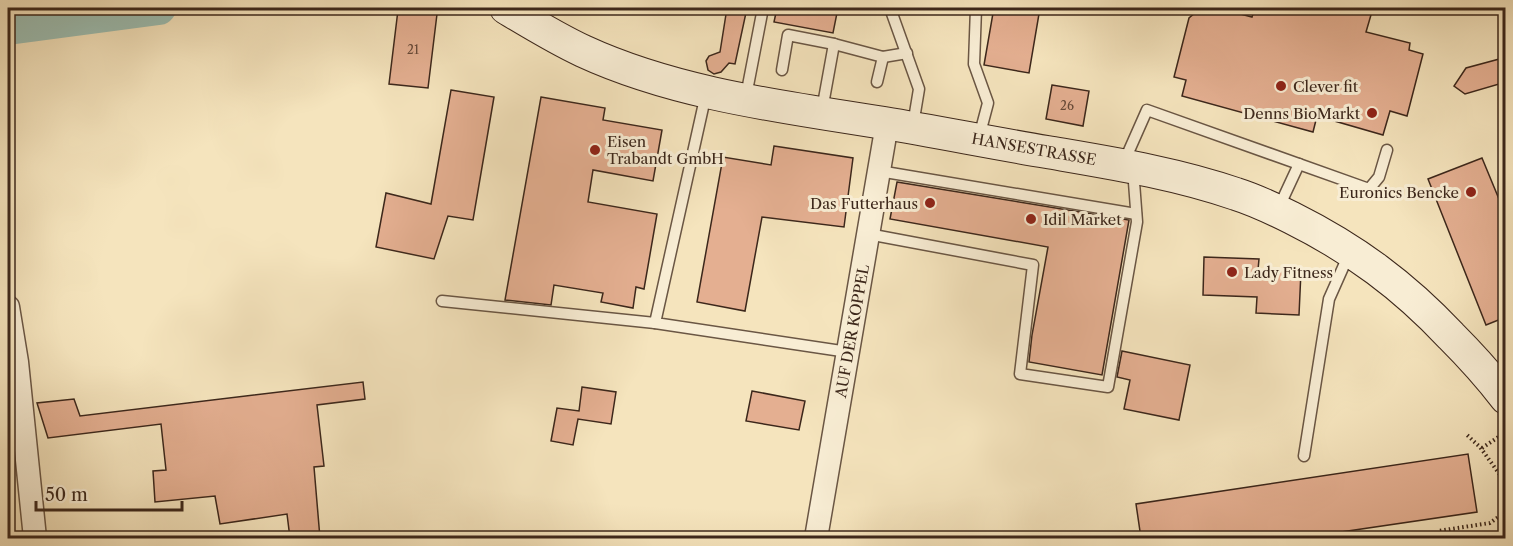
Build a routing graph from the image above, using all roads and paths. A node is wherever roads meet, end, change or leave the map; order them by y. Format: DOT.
graph roads {
  1 [pos="506,8"];
  2 [pos="763,8"];
  3 [pos="890,8"];
  4 [pos="975,8"];
  5 [pos="834,44"];
  6 [pos="907,52"];
  7 [pos="883,57"];
  8 [pos="782,70"];
  9 [pos="877,82"];
  10 [pos="707,91"];
  11 [pos="745,99"];
  12 [pos="822,113"];
  13 [pos="900,126"];
  14 [pos="978,140"];
  15 [pos="1387,150"];
  16 [pos="1299,164"];
  17 [pos="1128,166"];
  18 [pos="879,171"];
  19 [pos="1277,211"];
  20 [pos="1136,214"];
  21 [pos="868,234"];
  22 [pos="1350,251"];
  23 [pos="442,301"];
  24 [pos="8,307"];
  25 [pos="655,323"];
  26 [pos="848,352"];
  27 [pos="1506,398"];
  28 [pos="1506,432"];
  29 [pos="1467,435"];
  30 [pos="1482,448"];
  31 [pos="1304,456"];
  32 [pos="35,538"];
  33 [pos="816,538"];
  34 [pos="1439,538"];
  1 -- 10 [label="main road, HANSESTRASSE"];
  2 -- 11 [label="lane"];
  3 -- 6 [label="lane"];
  4 -- 14 [label="lane"];
  5 -- 7 [label="lane"];
  5 -- 8 [label="lane"];
  5 -- 12 [label="lane"];
  6 -- 7 [label="lane"];
  6 -- 13 [label="lane"];
  7 -- 9 [label="lane"];
  10 -- 11 [label="main road, HANSESTRASSE"];
  10 -- 25 [label="lane"];
  11 -- 12 [label="main road, HANSESTRASSE"];
  12 -- 13 [label="main road, HANSESTRASSE"];
  13 -- 14 [label="main road, HANSESTRASSE"];
  13 -- 18 [label="street, AUF DER KOPPEL"];
  14 -- 17 [label="main road, HANSESTRASSE"];
  15 -- 16 [label="lane"];
  16 -- 17 [label="lane"];
  16 -- 19 [label="lane"];
  17 -- 19 [label="main road, HANSESTRASSE"];
  17 -- 20 [label="lane"];
  18 -- 20 [label="lane"];
  18 -- 21 [label="street, AUF DER KOPPEL"];
  19 -- 22 [label="main road, HANSESTRASSE"];
  20 -- 21 [label="lane"];
  21 -- 26 [label="street, AUF DER KOPPEL"];
  22 -- 27 [label="main road, HANSESTRASSE"];
  22 -- 31 [label="lane"];
  23 -- 25 [label="lane"];
  24 -- 32 [label="street"];
  25 -- 26 [label="lane"];
  26 -- 33 [label="street, AUF DER KOPPEL"];
  28 -- 30 [label="path"];
  29 -- 30 [label="path"];
  30 -- 34 [label="path"];
}
